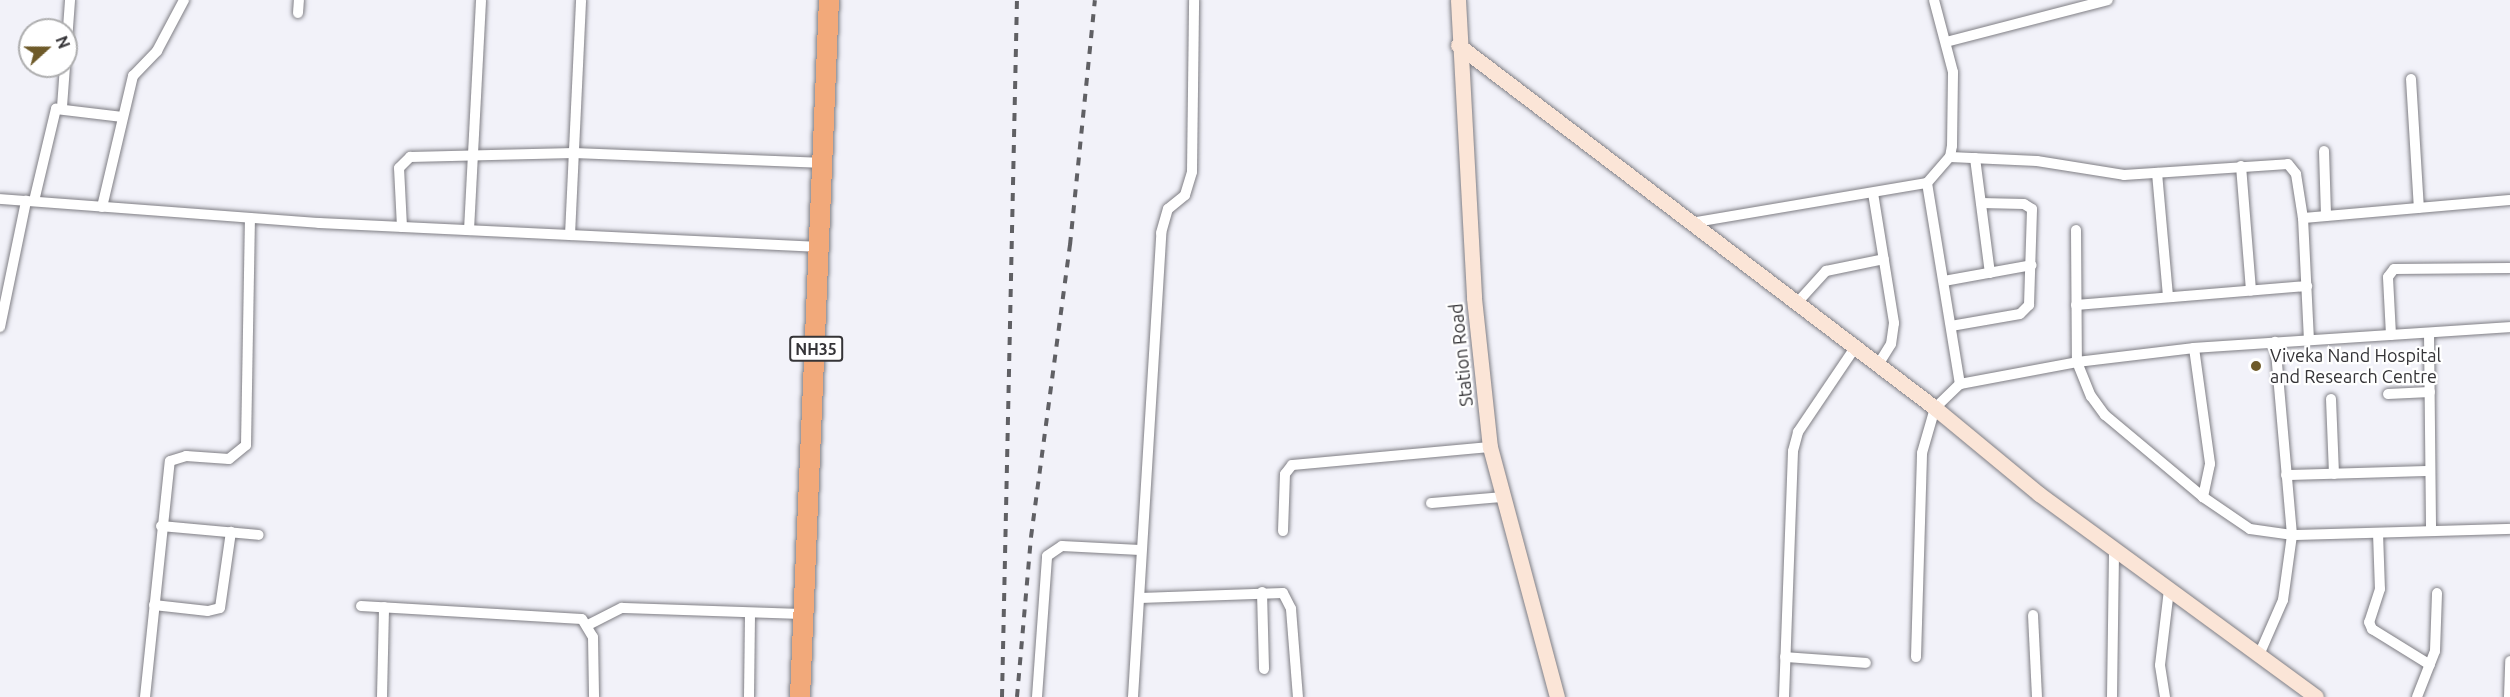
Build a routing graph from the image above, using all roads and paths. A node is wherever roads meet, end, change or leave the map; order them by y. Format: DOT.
graph roads {
  1 [pos="70,0"];
  2 [pos="184,0"];
  3 [pos="300,0"];
  4 [pos="481,0"];
  5 [pos="581,0"];
  6 [pos="829,0"];
  7 [pos="1194,0"];
  8 [pos="1458,0"];
  9 [pos="1934,0"];
  10 [pos="2108,0"];
  11 [pos="298,13"];
  12 [pos="69,18"];
  13 [pos="1946,42"];
  14 [pos="1458,45"];
  15 [pos="64,78"];
  16 [pos="2410,79"];
  17 [pos="62,107"];
  18 [pos="123,117"];
  19 [pos="2324,151"];
  20 [pos="574,153"];
  21 [pos="473,156"];
  22 [pos="1950,157"];
  23 [pos="1975,158"];
  24 [pos="826,163"];
  25 [pos="2241,166"];
  26 [pos="2157,173"];
  27 [pos="1927,183"];
  28 [pos="1873,193"];
  29 [pos="0,199"];
  30 [pos="2510,200"];
  31 [pos="30,201"];
  32 [pos="1981,203"];
  33 [pos="102,207"];
  34 [pos="2419,208"];
  35 [pos="2326,216"];
  36 [pos="250,218"];
  37 [pos="2304,218"];
  38 [pos="1690,223"];
  39 [pos="402,227"];
  40 [pos="469,230"];
  41 [pos="2076,230"];
  42 [pos="570,235"];
  43 [pos="820,247"];
  44 [pos="1884,259"];
  45 [pos="2032,265"];
  46 [pos="2510,268"];
  47 [pos="1990,273"];
  48 [pos="1944,281"];
  49 [pos="2307,286"];
  50 [pos="2251,291"];
  51 [pos="2168,297"];
  52 [pos="1796,304"];
  53 [pos="2076,305"];
  54 [pos="1951,326"];
  55 [pos="0,327"];
  56 [pos="2510,327"];
  57 [pos="2429,333"];
  58 [pos="2391,335"];
  59 [pos="2309,340"];
  60 [pos="2275,342"];
  61 [pos="2194,348"];
  62 [pos="1854,349"];
  63 [pos="2077,362"];
  64 [pos="1877,366"];
  65 [pos="1960,384"];
  66 [pos="2430,392"];
  67 [pos="2388,394"];
  68 [pos="2331,399"];
  69 [pos="1935,408"];
  70 [pos="1490,447"];
  71 [pos="2430,471"];
  72 [pos="2334,474"];
  73 [pos="2286,475"];
  74 [pos="2204,496"];
  75 [pos="1502,497"];
  76 [pos="1431,503"];
  77 [pos="161,526"];
  78 [pos="2510,529"];
  79 [pos="1283,531"];
  80 [pos="2431,531"];
  81 [pos="231,532"];
  82 [pos="2378,533"];
  83 [pos="259,535"];
  84 [pos="2292,535"];
  85 [pos="2114,549"];
  86 [pos="1140,550"];
  87 [pos="2169,590"];
  88 [pos="1262,592"];
  89 [pos="2437,593"];
  90 [pos="1140,598"];
  91 [pos="154,605"];
  92 [pos="361,606"];
  93 [pos="384,607"];
  94 [pos="750,613"];
  95 [pos="804,614"];
  96 [pos="2032,615"];
  97 [pos="588,625"];
  98 [pos="2259,655"];
  99 [pos="1785,657"];
  100 [pos="1916,657"];
  101 [pos="2510,661"];
  102 [pos="1866,663"];
  103 [pos="2430,665"];
  104 [pos="1264,669"];
  105 [pos="145,697"];
  106 [pos="382,697"];
  107 [pos="594,697"];
  108 [pos="749,697"];
  109 [pos="800,697"];
  110 [pos="1038,697"];
  111 [pos="1133,697"];
  112 [pos="1298,697"];
  113 [pos="1557,697"];
  114 [pos="1784,697"];
  115 [pos="2037,697"];
  116 [pos="2112,697"];
  117 [pos="2165,697"];
  118 [pos="2316,697"];
  119 [pos="2417,697"];
  120 [pos="2510,697"];
  1 -- 12 [label="street"];
  2 -- 18 [label="street"];
  3 -- 11 [label="street"];
  4 -- 21 [label="street"];
  5 -- 20 [label="street"];
  6 -- 24 [label="highway, NH35"];
  7 -- 86 [label="street"];
  8 -- 14 [label="street, Station Road"];
  9 -- 13 [label="street"];
  10 -- 13 [label="street"];
  13 -- 22 [label="street"];
  14 -- 38 [label="street"];
  14 -- 70 [label="street, Station Road"];
  15 -- 17 [label="street"];
  16 -- 34 [label="street"];
  17 -- 18 [label="street"];
  17 -- 31 [label="street"];
  18 -- 33 [label="street"];
  19 -- 35 [label="street"];
  20 -- 21 [label="street"];
  20 -- 24 [label="street"];
  20 -- 42 [label="street"];
  21 -- 39 [label="street"];
  21 -- 40 [label="street"];
  22 -- 23 [label="street"];
  22 -- 27 [label="street"];
  23 -- 26 [label="street"];
  23 -- 32 [label="street"];
  24 -- 43 [label="highway, NH35"];
  25 -- 26 [label="street"];
  25 -- 37 [label="street"];
  25 -- 50 [label="street"];
  26 -- 51 [label="street"];
  27 -- 28 [label="street"];
  27 -- 48 [label="street"];
  28 -- 38 [label="street"];
  28 -- 44 [label="street"];
  29 -- 31 [label="street"];
  30 -- 34 [label="street"];
  31 -- 33 [label="street"];
  31 -- 55 [label="street"];
  32 -- 45 [label="street"];
  32 -- 47 [label="street"];
  33 -- 36 [label="street"];
  34 -- 35 [label="street"];
  35 -- 37 [label="street"];
  36 -- 39 [label="street"];
  36 -- 77 [label="street"];
  37 -- 49 [label="street"];
  38 -- 52 [label="street"];
  39 -- 40 [label="street"];
  40 -- 42 [label="street"];
  41 -- 53 [label="street"];
  42 -- 43 [label="street"];
  43 -- 95 [label="highway, NH35"];
  44 -- 52 [label="street"];
  44 -- 64 [label="street"];
  45 -- 47 [label="street"];
  45 -- 54 [label="street"];
  46 -- 58 [label="street"];
  47 -- 48 [label="street"];
  48 -- 54 [label="street"];
  49 -- 50 [label="street"];
  49 -- 59 [label="street"];
  50 -- 51 [label="street"];
  51 -- 53 [label="street"];
  52 -- 62 [label="street"];
  53 -- 63 [label="street"];
  54 -- 65 [label="street"];
  56 -- 57 [label="street"];
  57 -- 58 [label="street"];
  57 -- 66 [label="street"];
  58 -- 59 [label="street"];
  59 -- 60 [label="street"];
  60 -- 61 [label="street"];
  60 -- 73 [label="street"];
  61 -- 63 [label="street"];
  61 -- 74 [label="street"];
  62 -- 64 [label="street"];
  62 -- 99 [label="street"];
  63 -- 65 [label="street"];
  63 -- 74 [label="street"];
  64 -- 69 [label="street"];
  65 -- 69 [label="street"];
  66 -- 67 [label="street"];
  66 -- 71 [label="street"];
  68 -- 72 [label="street"];
  69 -- 85 [label="street"];
  69 -- 100 [label="street"];
  70 -- 75 [label="street, Station Road"];
  70 -- 79 [label="street"];
  71 -- 72 [label="street"];
  71 -- 80 [label="street"];
  72 -- 73 [label="street"];
  73 -- 84 [label="street"];
  74 -- 84 [label="street"];
  75 -- 76 [label="street"];
  75 -- 113 [label="street, Station Road"];
  77 -- 81 [label="street"];
  77 -- 91 [label="street"];
  78 -- 80 [label="street"];
  80 -- 82 [label="street"];
  81 -- 83 [label="street"];
  81 -- 91 [label="street"];
  82 -- 84 [label="street"];
  82 -- 103 [label="street"];
  84 -- 98 [label="street"];
  85 -- 87 [label="street"];
  85 -- 116 [label="street"];
  86 -- 90 [label="street"];
  86 -- 110 [label="street"];
  87 -- 98 [label="street"];
  87 -- 117 [label="street"];
  88 -- 90 [label="street"];
  88 -- 104 [label="street"];
  88 -- 112 [label="street"];
  89 -- 103 [label="street"];
  90 -- 111 [label="street"];
  91 -- 105 [label="street"];
  92 -- 93 [label="street"];
  93 -- 97 [label="street"];
  93 -- 106 [label="street"];
  94 -- 95 [label="street"];
  94 -- 97 [label="street"];
  94 -- 108 [label="street"];
  95 -- 109 [label="highway, NH35"];
  96 -- 115 [label="street"];
  97 -- 107 [label="street"];
  98 -- 118 [label="street"];
  99 -- 102 [label="street"];
  99 -- 114 [label="street"];
  101 -- 120 [label="street"];
  103 -- 119 [label="street"];
}
